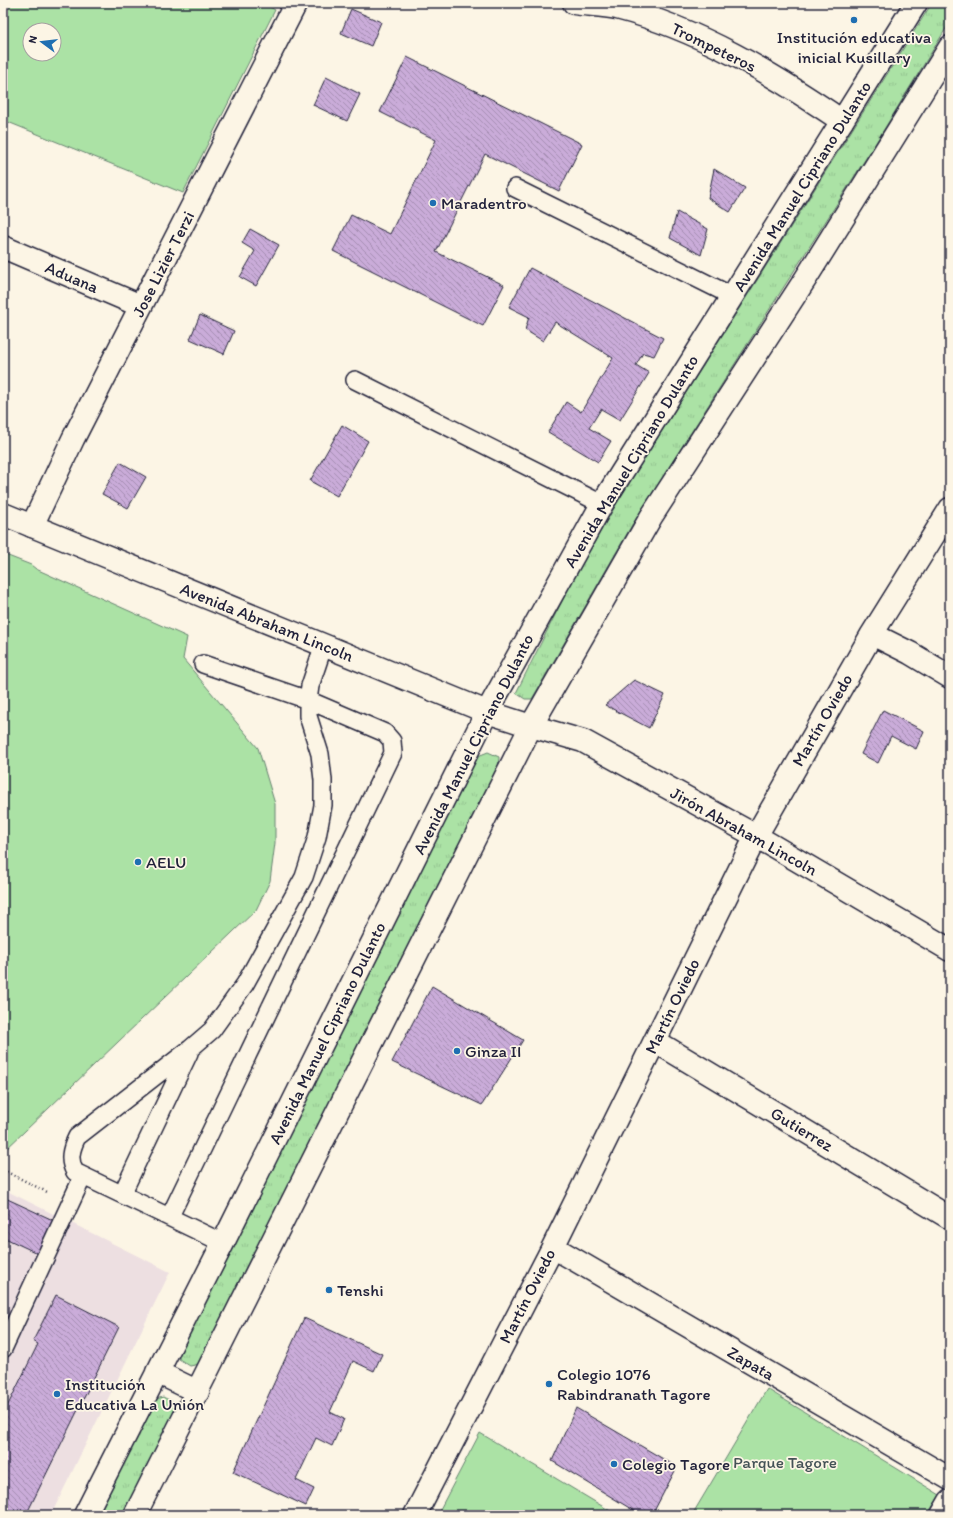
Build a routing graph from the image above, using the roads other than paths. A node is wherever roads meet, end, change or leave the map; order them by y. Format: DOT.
graph roads {
  1 [pos="296,3"];
  2 [pos="574,3"];
  3 [pos="916,3"];
  4 [pos="950,47"];
  5 [pos="842,121"];
  6 [pos="515,188"];
  7 [pos="3,247"];
  8 [pos="732,296"];
  9 [pos="141,306"];
  10 [pos="355,380"];
  11 [pos="602,504"];
  12 [pos="950,509"];
  13 [pos="3,514"];
  14 [pos="32,526"];
  15 [pos="872,634"];
  16 [pos="324,644"];
  17 [pos="203,664"];
  18 [pos="950,677"];
  19 [pos="308,700"];
  20 [pos="487,712"];
  21 [pos="532,726"];
  22 [pos="756,836"];
  23 [pos="950,950"];
  24 [pos="655,1041"];
  25 [pos="190,1049"];
  26 [pos="83,1176"];
  27 [pos="122,1194"];
  28 [pos="170,1216"];
  29 [pos="950,1218"];
  30 [pos="223,1243"];
  31 [pos="553,1247"];
  32 [pos="9,1318"];
  33 [pos="3,1349"];
  34 [pos="157,1372"];
  35 [pos="198,1392"];
  36 [pos="950,1479"];
  37 [pos="950,1501"];
  38 [pos="85,1515"];
  39 [pos="135,1515"];
  40 [pos="414,1515"];
  41 [pos="942,1515"];
  1 -- 9 [label="street, Jose Lizier Terzi"];
  2 -- 5 [label="street, Trompeteros"];
  3 -- 5 [label="street, Avenida Manuel Cipriano Dulanto"];
  4 -- 21 [label="street"];
  5 -- 8 [label="street, Avenida Manuel Cipriano Dulanto"];
  6 -- 8 [label="lane"];
  7 -- 9 [label="street, Aduana"];
  8 -- 11 [label="street, Avenida Manuel Cipriano Dulanto"];
  9 -- 14 [label="street, Jose Lizier Terzi"];
  10 -- 11 [label="lane"];
  11 -- 20 [label="street, Avenida Manuel Cipriano Dulanto"];
  12 -- 15 [label="street, Martín Oviedo"];
  13 -- 14 [label="street, Avenida Abraham Lincoln"];
  14 -- 16 [label="street, Avenida Abraham Lincoln"];
  15 -- 18 [label="street"];
  15 -- 22 [label="street, Martín Oviedo"];
  16 -- 19 [label="lane"];
  16 -- 20 [label="street, Avenida Abraham Lincoln"];
  17 -- 19 [label="lane"];
  19 -- 25 [label="lane"];
  19 -- 28 [label="lane"];
  20 -- 21 [label="street, Avenida Abraham Lincoln"];
  20 -- 30 [label="street, Avenida Manuel Cipriano Dulanto"];
  21 -- 22 [label="street, Jirón Abraham Lincoln"];
  21 -- 35 [label="street"];
  22 -- 23 [label="street, Jirón Abraham Lincoln"];
  22 -- 24 [label="street, Martín Oviedo"];
  24 -- 29 [label="street, Gutierrez"];
  24 -- 31 [label="street, Martín Oviedo"];
  25 -- 26 [label="lane"];
  25 -- 27 [label="lane"];
  26 -- 27 [label="lane"];
  26 -- 32 [label="lane"];
  27 -- 28 [label="lane"];
  28 -- 30 [label="lane"];
  30 -- 34 [label="street, Avenida Manuel Cipriano Dulanto"];
  31 -- 36 [label="street, Zapata"];
  31 -- 40 [label="street, Martín Oviedo"];
  32 -- 33 [label="lane"];
  34 -- 35 [label="street"];
  34 -- 38 [label="street, Avenida Manuel Cipriano Dulanto"];
  35 -- 39 [label="street"];
  37 -- 41 [label="street"];
}
